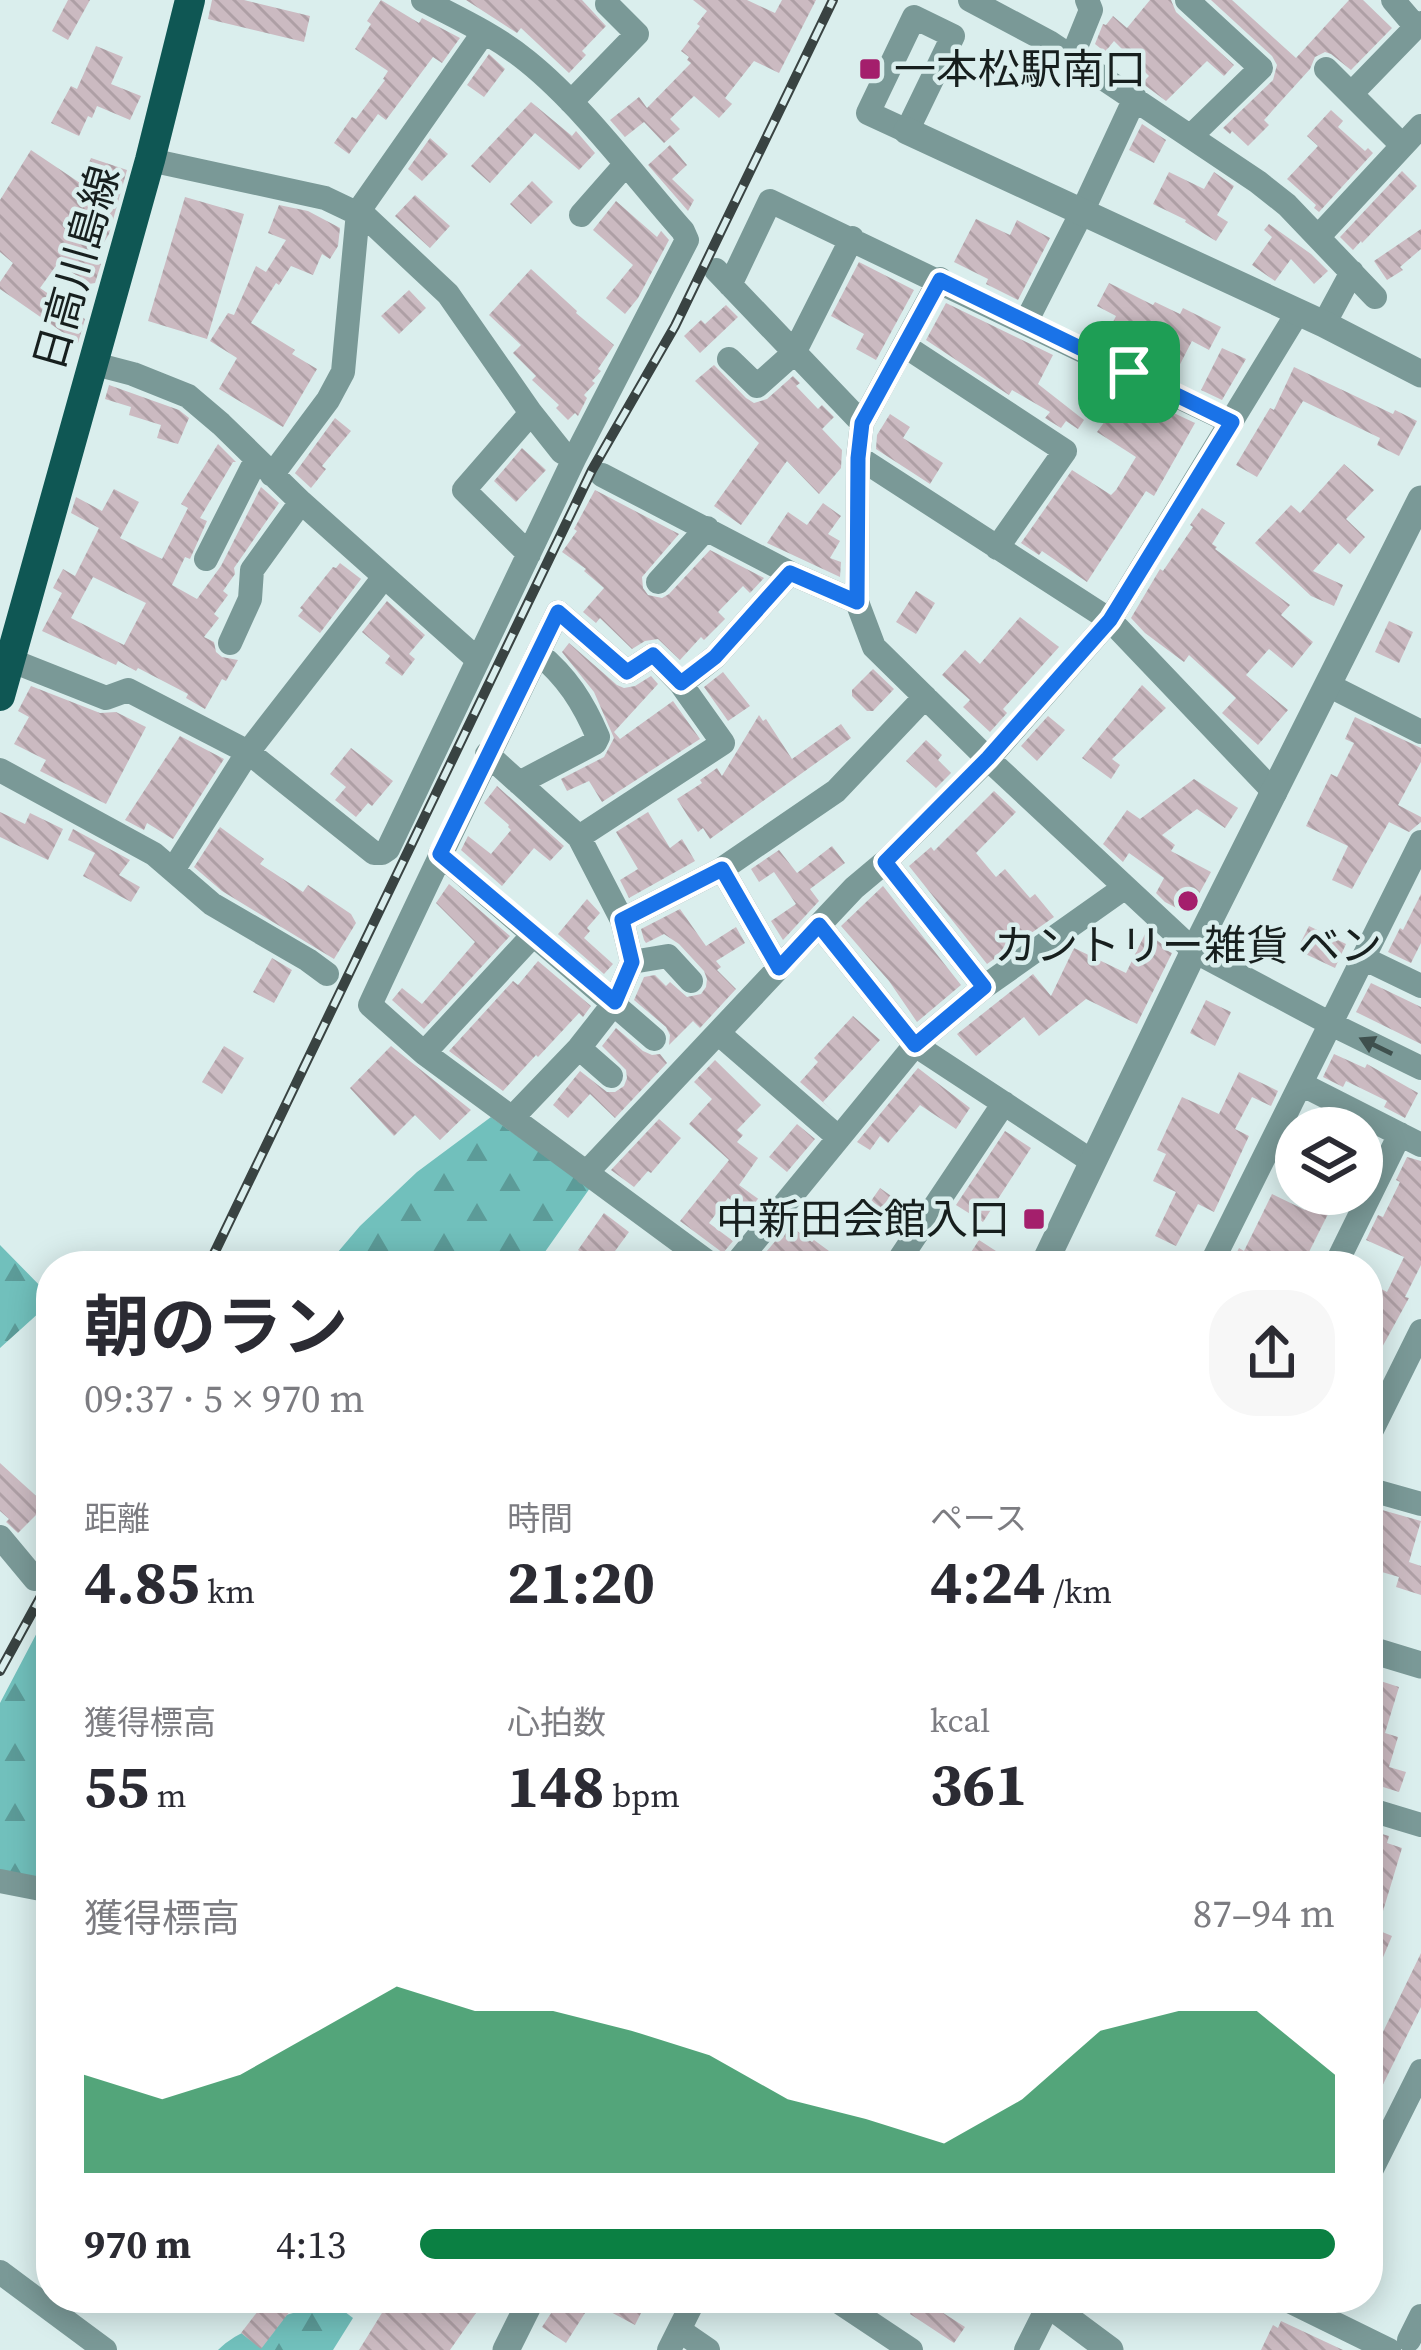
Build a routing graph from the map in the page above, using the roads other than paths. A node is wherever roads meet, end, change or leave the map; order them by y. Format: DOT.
graph roads {
  1 [pos="190,0"];
  2 [pos="423,0"];
  3 [pos="970,0"];
  4 [pos="1187,0"];
  5 [pos="1393,0"];
  6 [pos="1097,3"];
  7 [pos="607,4"];
  8 [pos="1419,25"];
  9 [pos="484,32"];
  10 [pos="1072,57"];
  11 [pos="1326,69"];
  12 [pos="1351,94"];
  13 [pos="1135,98"];
  14 [pos="571,102"];
  15 [pos="1421,126"];
  16 [pos="907,131"];
  17 [pos="1191,136"];
  18 [pos="1402,145"];
  19 [pos="150,160"];
  20 [pos="625,165"];
  21 [pos="358,212"];
  22 [pos="1082,212"];
  23 [pos="581,215"];
  24 [pos="1318,237"];
  25 [pos="852,238"];
  26 [pos="1352,272"];
  27 [pos="940,280"];
  28 [pos="1376,297"];
  29 [pos="1311,318"];
  30 [pos="1026,322"];
  31 [pos="905,346"];
  32 [pos="794,353"];
  33 [pos="729,359"];
  34 [pos="91,364"];
  35 [pos="1421,374"];
  36 [pos="531,413"];
  37 [pos="1232,422"];
  38 [pos="862,423"];
  39 [pos="858,458"];
  40 [pos="574,459"];
  41 [pos="264,468"];
  42 [pos="602,475"];
  43 [pos="1421,500"];
  44 [pos="301,502"];
  45 [pos="707,528"];
  46 [pos="997,548"];
  47 [pos="529,554"];
  48 [pos="206,559"];
  49 [pos="790,573"];
  50 [pos="383,577"];
  51 [pos="658,582"];
  52 [pos="857,602"];
  53 [pos="1110,620"];
  54 [pos="230,643"];
  55 [pos="538,653"];
  56 [pos="477,659"];
  57 [pos="10,660"];
  58 [pos="681,683"];
  59 [pos="1328,685"];
  60 [pos="0,696"];
  61 [pos="925,697"];
  62 [pos="1421,732"];
  63 [pos="248,752"];
  64 [pos="487,754"];
  65 [pos="988,758"];
  66 [pos="0,770"];
  67 [pos="519,782"];
  68 [pos="1275,793"];
  69 [pos="579,837"];
  70 [pos="1421,842"];
  71 [pos="440,854"];
  72 [pos="885,862"];
  73 [pos="722,869"];
  74 [pos="173,870"];
  75 [pos="1124,888"];
  76 [pos="622,920"];
  77 [pos="819,925"];
  78 [pos="534,934"];
  79 [pos="1194,951"];
  80 [pos="1363,958"];
  81 [pos="632,962"];
  82 [pos="779,968"];
  83 [pos="327,974"];
  84 [pos="692,981"];
  85 [pos="1421,986"];
  86 [pos="984,987"];
  87 [pos="615,1002"];
  88 [pos="1331,1024"];
  89 [pos="718,1034"];
  90 [pos="654,1039"];
  91 [pos="915,1045"];
  92 [pos="579,1048"];
  93 [pos="424,1053"];
  94 [pos="1421,1067"];
  95 [pos="610,1076"];
  96 [pos="1301,1084"];
  97 [pos="1004,1103"];
  98 [pos="513,1117"];
  99 [pos="838,1138"];
  100 [pos="1410,1139"];
  101 [pos="1093,1162"];
  102 [pos="586,1173"];
  103 [pos="693,1251"];
  104 [pos="746,1251"];
  105 [pos="905,1251"];
  106 [pos="1049,1251"];
  107 [pos="1218,1251"];
  108 [pos="1344,1251"];
  109 [pos="1421,1331"];
  110 [pos="1383,1408"];
  111 [pos="1383,1493"];
  112 [pos="1421,1504"];
  113 [pos="0,1537"];
  114 [pos="34,1580"];
  115 [pos="1383,1654"];
  116 [pos="1421,1665"];
  117 [pos="1383,1814"];
  118 [pos="1421,1825"];
  119 [pos="0,1881"];
  120 [pos="36,1888"];
  121 [pos="1421,2071"];
  122 [pos="1383,2147"];
  123 [pos="0,2272"];
  124 [pos="36,2299"];
  125 [pos="55,2313"];
  126 [pos="525,2313"];
  127 [pos="688,2313"];
  128 [pos="856,2313"];
  129 [pos="1042,2313"];
  130 [pos="1063,2313"];
  131 [pos="1327,2313"];
  132 [pos="1421,2316"];
  133 [pos="674,2340"];
  134 [pos="1406,2346"];
  135 [pos="508,2349"];
  136 [pos="105,2350"];
  137 [pos="708,2350"];
  138 [pos="911,2350"];
  139 [pos="1026,2350"];
  140 [pos="1110,2350"];
  1 -- 19 [label="main road, 日高川島線"];
  2 -- 9 [label="street"];
  3 -- 10 [label="street"];
  4 -- 17 [label="street"];
  5 -- 8 [label="street"];
  6 -- 10 [label="street"];
  7 -- 14 [label="street"];
  8 -- 12 [label="street"];
  9 -- 14 [label="street"];
  9 -- 21 [label="street"];
  10 -- 13 [label="street"];
  11 -- 12 [label="street"];
  12 -- 18 [label="street"];
  13 -- 17 [label="street"];
  13 -- 22 [label="street"];
  14 -- 20 [label="street"];
  15 -- 18 [label="street"];
  16 -- 22 [label="street"];
  17 -- 24 [label="street"];
  18 -- 24 [label="street"];
  19 -- 21 [label="street"];
  19 -- 34 [label="main road, 日高川島線"];
  20 -- 23 [label="street"];
  20 -- 40 [label="street"];
  21 -- 36 [label="street"];
  21 -- 41 [label="street"];
  22 -- 29 [label="street"];
  22 -- 30 [label="street"];
  24 -- 26 [label="street"];
  25 -- 27 [label="street"];
  25 -- 32 [label="street"];
  25 -- 32 [label="street"];
  26 -- 28 [label="street"];
  26 -- 29 [label="street"];
  27 -- 30 [label="street"];
  27 -- 31 [label="street"];
  29 -- 35 [label="street"];
  29 -- 37 [label="street"];
  30 -- 37 [label="street"];
  31 -- 38 [label="street"];
  31 -- 46 [label="street"];
  32 -- 33 [label="street"];
  32 -- 38 [label="street"];
  34 -- 41 [label="street"];
  34 -- 57 [label="main road, 日高川島線"];
  36 -- 40 [label="street"];
  36 -- 47 [label="street"];
  37 -- 53 [label="street"];
  38 -- 39 [label="street"];
  39 -- 46 [label="street"];
  39 -- 52 [label="street"];
  40 -- 47 [label="street"];
  41 -- 44 [label="street"];
  41 -- 48 [label="street"];
  42 -- 45 [label="street"];
  43 -- 59 [label="street"];
  44 -- 50 [label="street"];
  44 -- 54 [label="street"];
  45 -- 49 [label="street"];
  45 -- 51 [label="street"];
  46 -- 53 [label="street"];
  47 -- 56 [label="street"];
  49 -- 52 [label="street"];
  49 -- 58 [label="street"];
  50 -- 56 [label="street"];
  50 -- 63 [label="street"];
  52 -- 61 [label="street"];
  53 -- 65 [label="street"];
  53 -- 68 [label="street"];
  55 -- 58 [label="street"];
  55 -- 64 [label="street"];
  55 -- 67 [label="street"];
  56 -- 63 [label="street"];
  57 -- 60 [label="main road, 日高川島線"];
  57 -- 63 [label="street"];
  58 -- 69 [label="street"];
  59 -- 62 [label="street"];
  59 -- 68 [label="street"];
  61 -- 65 [label="street"];
  61 -- 73 [label="street"];
  63 -- 74 [label="street"];
  64 -- 67 [label="street"];
  64 -- 71 [label="street"];
  65 -- 72 [label="street"];
  65 -- 75 [label="street"];
  66 -- 74 [label="street"];
  67 -- 69 [label="street"];
  68 -- 79 [label="street"];
  69 -- 76 [label="street"];
  70 -- 80 [label="street"];
  71 -- 78 [label="street"];
  71 -- 93 [label="street"];
  72 -- 77 [label="street"];
  72 -- 86 [label="street"];
  73 -- 76 [label="street"];
  73 -- 82 [label="street"];
  74 -- 83 [label="street"];
  75 -- 79 [label="street"];
  75 -- 86 [label="street"];
  76 -- 81 [label="street"];
  77 -- 82 [label="street"];
  77 -- 91 [label="street"];
  78 -- 87 [label="street"];
  78 -- 93 [label="street"];
  79 -- 88 [label="street"];
  79 -- 101 [label="street"];
  80 -- 85 [label="street"];
  80 -- 88 [label="street"];
  81 -- 84 [label="street"];
  81 -- 87 [label="street"];
  82 -- 89 [label="street"];
  86 -- 91 [label="street"];
  87 -- 90 [label="street"];
  87 -- 92 [label="street"];
  94 -- 88 [label="street, one-way"];
  88 -- 96 [label="street"];
  89 -- 99 [label="street"];
  89 -- 102 [label="street"];
  91 -- 97 [label="street"];
  91 -- 99 [label="street"];
  92 -- 95 [label="street"];
  92 -- 98 [label="street"];
  93 -- 98 [label="street"];
  96 -- 100 [label="street"];
  96 -- 107 [label="street"];
  97 -- 101 [label="street"];
  97 -- 105 [label="street"];
  98 -- 102 [label="street"];
  99 -- 104 [label="street"];
  100 -- 108 [label="street"];
  101 -- 106 [label="street"];
  102 -- 103 [label="street"];
  109 -- 110 [label="street"];
  111 -- 112 [label="street"];
  113 -- 114 [label="street"];
  115 -- 116 [label="street"];
  117 -- 118 [label="street"];
  119 -- 120 [label="street"];
  121 -- 122 [label="street"];
  123 -- 124 [label="street"];
  125 -- 136 [label="street"];
  126 -- 135 [label="street"];
  127 -- 133 [label="street"];
  128 -- 138 [label="street"];
  129 -- 139 [label="street"];
  130 -- 140 [label="street"];
  131 -- 134 [label="street"];
  132 -- 134 [label="street"];
  133 -- 137 [label="street"];
}
